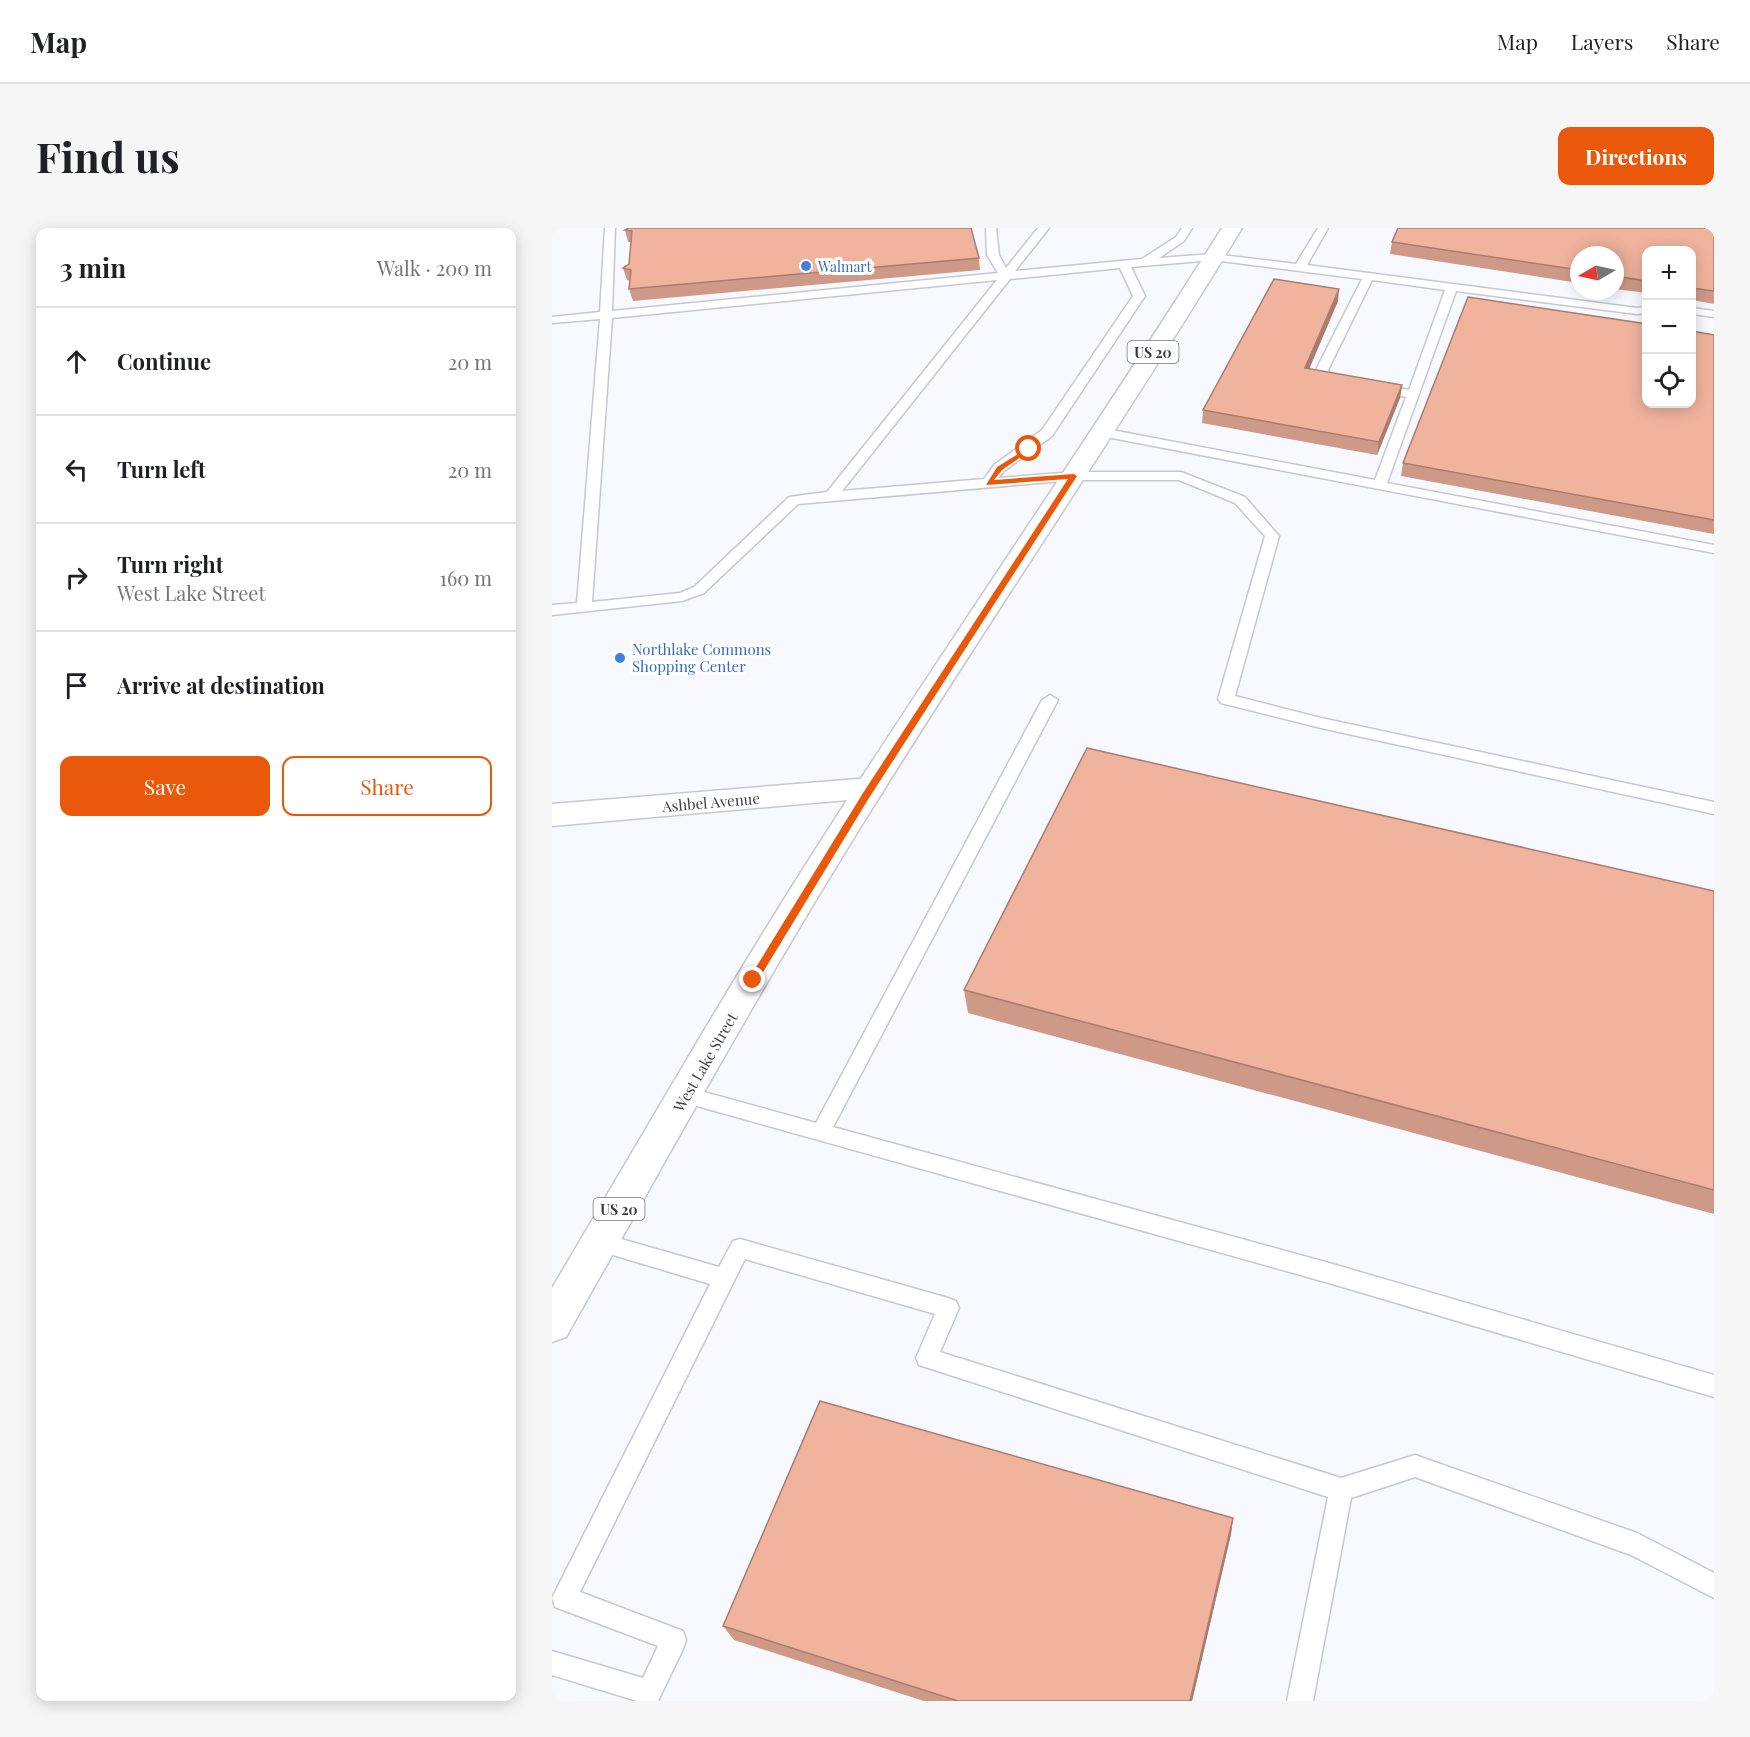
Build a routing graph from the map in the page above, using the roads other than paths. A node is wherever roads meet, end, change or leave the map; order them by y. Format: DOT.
graph roads {
  1 [pos="610,228"];
  2 [pos="991,228"];
  3 [pos="1044,228"];
  4 [pos="1187,228"];
  5 [pos="1232,228"];
  6 [pos="1323,228"];
  7 [pos="1213,257"];
  8 [pos="1145,262"];
  9 [pos="1124,264"];
  10 [pos="1300,267"];
  11 [pos="1005,276"];
  12 [pos="1368,276"];
  13 [pos="1452,287"];
  14 [pos="1642,310"];
  15 [pos="1696,312"];
  16 [pos="1714,314"];
  17 [pos="606,315"];
  18 [pos="552,320"];
  19 [pos="1413,395"];
  20 [pos="1101,432"];
  21 [pos="1074,476"];
  22 [pos="988,483"];
  23 [pos="1380,485"];
  24 [pos="831,496"];
  25 [pos="1714,549"];
  26 [pos="584,606"];
  27 [pos="552,609"];
  28 [pos="1050,700"];
  29 [pos="870,788"];
  30 [pos="1714,808"];
  31 [pos="552,815"];
  32 [pos="686,1095"];
  33 [pos="821,1132"];
  34 [pos="600,1242"];
  35 [pos="724,1278"];
  36 [pos="552,1324"];
  37 [pos="1714,1386"];
  38 [pos="1341,1490"];
  39 [pos="1714,1586"];
  40 [pos="552,1663"];
  41 [pos="1300,1701"];
  1 -- 17 [label="lane"];
  2 -- 11 [label="lane"];
  3 -- 11 [label="lane"];
  4 -- 8 [label="lane"];
  5 -- 7 [label="main road, West Lake Street / US 20"];
  6 -- 10 [label="lane"];
  7 -- 8 [label="lane"];
  7 -- 10 [label="lane"];
  7 -- 20 [label="main road, West Lake Street / US 20"];
  8 -- 9 [label="lane"];
  9 -- 11 [label="lane"];
  9 -- 22 [label="lane"];
  10 -- 12 [label="lane"];
  11 -- 17 [label="lane"];
  11 -- 24 [label="lane"];
  12 -- 13 [label="lane"];
  12 -- 19 [label="lane"];
  13 -- 14 [label="lane"];
  13 -- 19 [label="lane"];
  15 -- 16 [label="lane"];
  17 -- 18 [label="lane"];
  17 -- 26 [label="lane"];
  19 -- 23 [label="lane"];
  20 -- 21 [label="main road, West Lake Street / US 20"];
  20 -- 23 [label="lane"];
  21 -- 22 [label="lane"];
  21 -- 29 [label="main road, West Lake Street / US 20"];
  21 -- 30 [label="lane"];
  22 -- 24 [label="lane"];
  23 -- 25 [label="lane"];
  24 -- 26 [label="lane"];
  26 -- 27 [label="lane"];
  28 -- 33 [label="lane"];
  29 -- 31 [label="main road, Ashbel Avenue"];
  29 -- 32 [label="main road, West Lake Street / US 20"];
  32 -- 33 [label="lane"];
  32 -- 34 [label="main road, West Lake Street / US 20"];
  33 -- 37 [label="lane"];
  34 -- 35 [label="lane"];
  34 -- 36 [label="main road, West Lake Street / US 20"];
  35 -- 38 [label="lane"];
  35 -- 40 [label="lane"];
  38 -- 39 [label="lane"];
  38 -- 41 [label="lane"];
}
